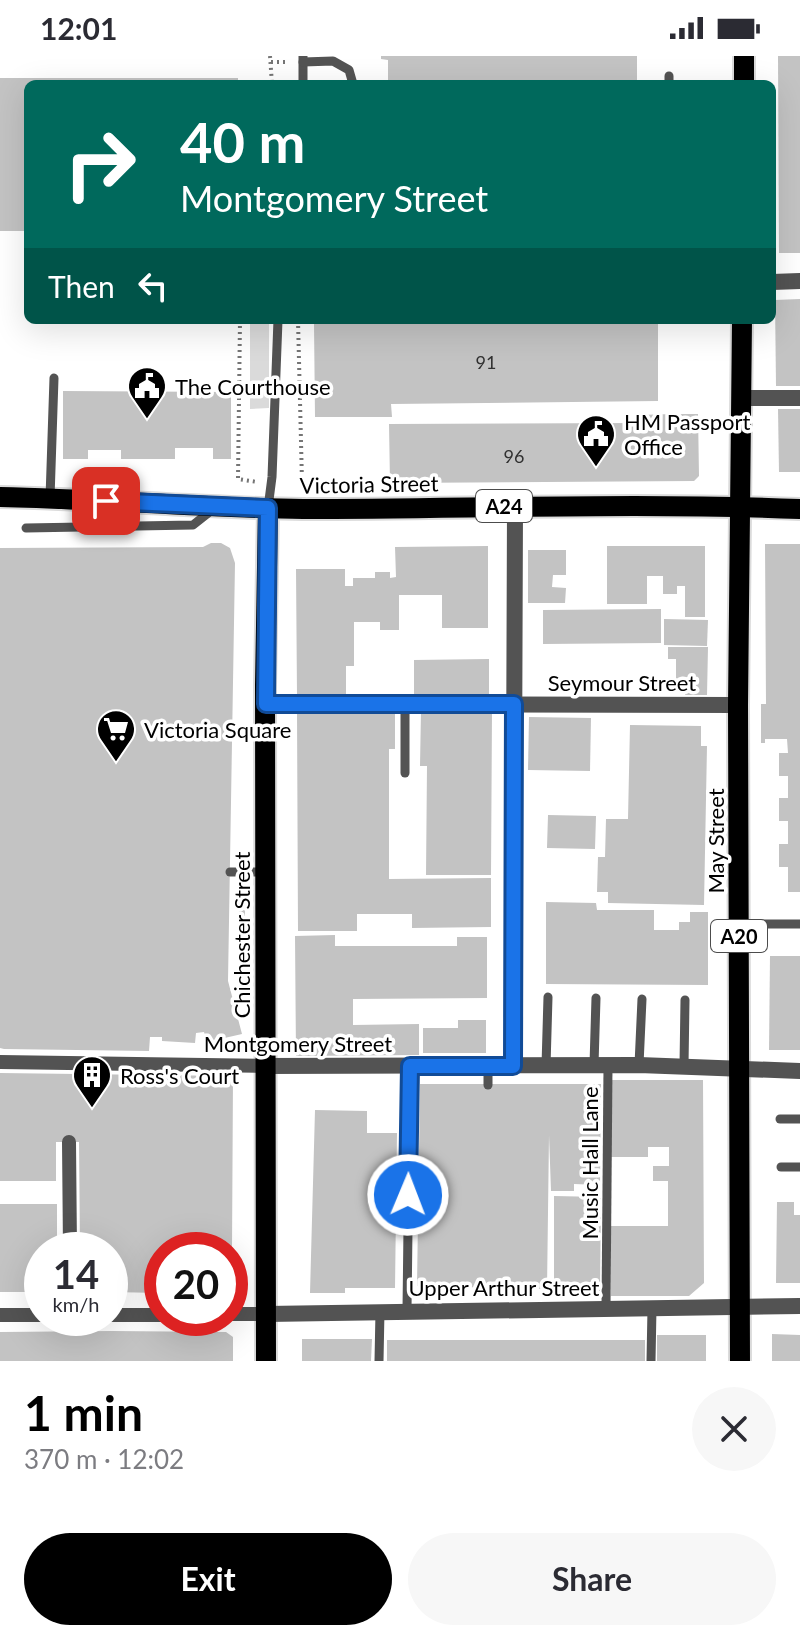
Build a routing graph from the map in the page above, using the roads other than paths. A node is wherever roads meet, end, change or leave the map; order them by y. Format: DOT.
graph roads {
  1 [pos="744,56"];
  2 [pos="303,59"];
  3 [pos="303,80"];
  4 [pos="352,80"];
  5 [pos="744,80"];
  6 [pos="800,281"];
  7 [pos="776,282"];
  8 [pos="278,324"];
  9 [pos="742,324"];
  10 [pos="54,378"];
  11 [pos="740,398"];
  12 [pos="800,398"];
  13 [pos="0,497"];
  14 [pos="50,498"];
  15 [pos="218,505"];
  16 [pos="515,506"];
  17 [pos="739,506"];
  18 [pos="268,508"];
  19 [pos="800,509"];
  20 [pos="26,528"];
  21 [pos="266,704"];
  22 [pos="405,704"];
  23 [pos="514,704"];
  24 [pos="738,705"];
  25 [pos="405,773"];
  26 [pos="230,872"];
  27 [pos="265,872"];
  28 [pos="739,924"];
  29 [pos="800,924"];
  30 [pos="548,997"];
  31 [pos="596,998"];
  32 [pos="642,999"];
  33 [pos="685,1000"];
  34 [pos="0,1062"];
  35 [pos="601,1065"];
  36 [pos="639,1065"];
  37 [pos="265,1066"];
  38 [pos="410,1066"];
  39 [pos="488,1066"];
  40 [pos="513,1066"];
  41 [pos="546,1066"];
  42 [pos="684,1066"];
  43 [pos="741,1067"];
  44 [pos="800,1071"];
  45 [pos="488,1085"];
  46 [pos="780,1119"];
  47 [pos="800,1119"];
  48 [pos="69,1142"];
  49 [pos="781,1167"];
  50 [pos="800,1167"];
  51 [pos="70,1232"];
  52 [pos="742,1306"];
  53 [pos="800,1306"];
  54 [pos="652,1308"];
  55 [pos="606,1309"];
  56 [pos="407,1310"];
  57 [pos="380,1311"];
  58 [pos="248,1314"];
  59 [pos="267,1314"];
  60 [pos="0,1315"];
  61 [pos="24,1315"];
  62 [pos="266,1361"];
  63 [pos="379,1361"];
  64 [pos="651,1361"];
  65 [pos="740,1361"];
  1 -- 5 [label="main road"];
  2 -- 3 [label="lane"];
  2 -- 4 [label="lane"];
  6 -- 7 [label="street"];
  8 -- 18 [label="lane"];
  9 -- 11 [label="main road, May Street / A20"];
  10 -- 14 [label="lane"];
  11 -- 12 [label="street"];
  11 -- 17 [label="main road, May Street / A20"];
  13 -- 14 [label="main road, Victoria Street / A24"];
  14 -- 15 [label="main road, Victoria Street / A24"];
  15 -- 18 [label="main road, Victoria Street / A24"];
  15 -- 20 [label="lane"];
  16 -- 17 [label="main road, Victoria Street / A24"];
  16 -- 18 [label="main road, Victoria Street / A24"];
  16 -- 23 [label="street"];
  17 -- 19 [label="main road, A24"];
  17 -- 24 [label="main road, May Street / A20"];
  18 -- 21 [label="main road, Chichester Street"];
  21 -- 22 [label="street, Seymour Street"];
  21 -- 27 [label="main road, Chichester Street"];
  22 -- 23 [label="street, Seymour Street"];
  22 -- 25 [label="lane"];
  23 -- 24 [label="street, Seymour Street"];
  23 -- 40 [label="street"];
  24 -- 28 [label="main road, May Street / A20"];
  26 -- 27 [label="lane"];
  27 -- 37 [label="main road, Chichester Street"];
  28 -- 29 [label="lane"];
  28 -- 43 [label="main road, May Street / A20"];
  30 -- 41 [label="lane"];
  31 -- 35 [label="lane, Music Hall Lane"];
  32 -- 36 [label="lane"];
  33 -- 42 [label="lane"];
  34 -- 37 [label="street, Montgomery Street"];
  35 -- 36 [label="street, Montgomery Street"];
  35 -- 41 [label="street, Montgomery Street"];
  35 -- 55 [label="lane, Music Hall Lane"];
  36 -- 42 [label="street, Montgomery Street"];
  37 -- 38 [label="street, Montgomery Street"];
  37 -- 59 [label="main road, Chichester Street"];
  38 -- 39 [label="street, Montgomery Street"];
  38 -- 56 [label="lane"];
  39 -- 40 [label="street, Montgomery Street"];
  39 -- 45 [label="lane"];
  40 -- 41 [label="street, Montgomery Street"];
  42 -- 43 [label="street, Montgomery Street"];
  43 -- 44 [label="street, Montgomery Street"];
  43 -- 52 [label="main road, May Street / A20"];
  46 -- 47 [label="lane"];
  48 -- 51 [label="street"];
  49 -- 50 [label="lane"];
  52 -- 53 [label="street, Upper Arthur Street"];
  52 -- 54 [label="street, Upper Arthur Street"];
  52 -- 65 [label="main road, May Street / A20"];
  54 -- 55 [label="street, Upper Arthur Street"];
  54 -- 64 [label="lane"];
  55 -- 56 [label="street, Upper Arthur Street"];
  56 -- 57 [label="street, Upper Arthur Street"];
  57 -- 59 [label="street, Upper Arthur Street"];
  57 -- 63 [label="lane"];
  58 -- 59 [label="street"];
  59 -- 62 [label="main road, Chichester Street"];
  60 -- 61 [label="street"];
}
